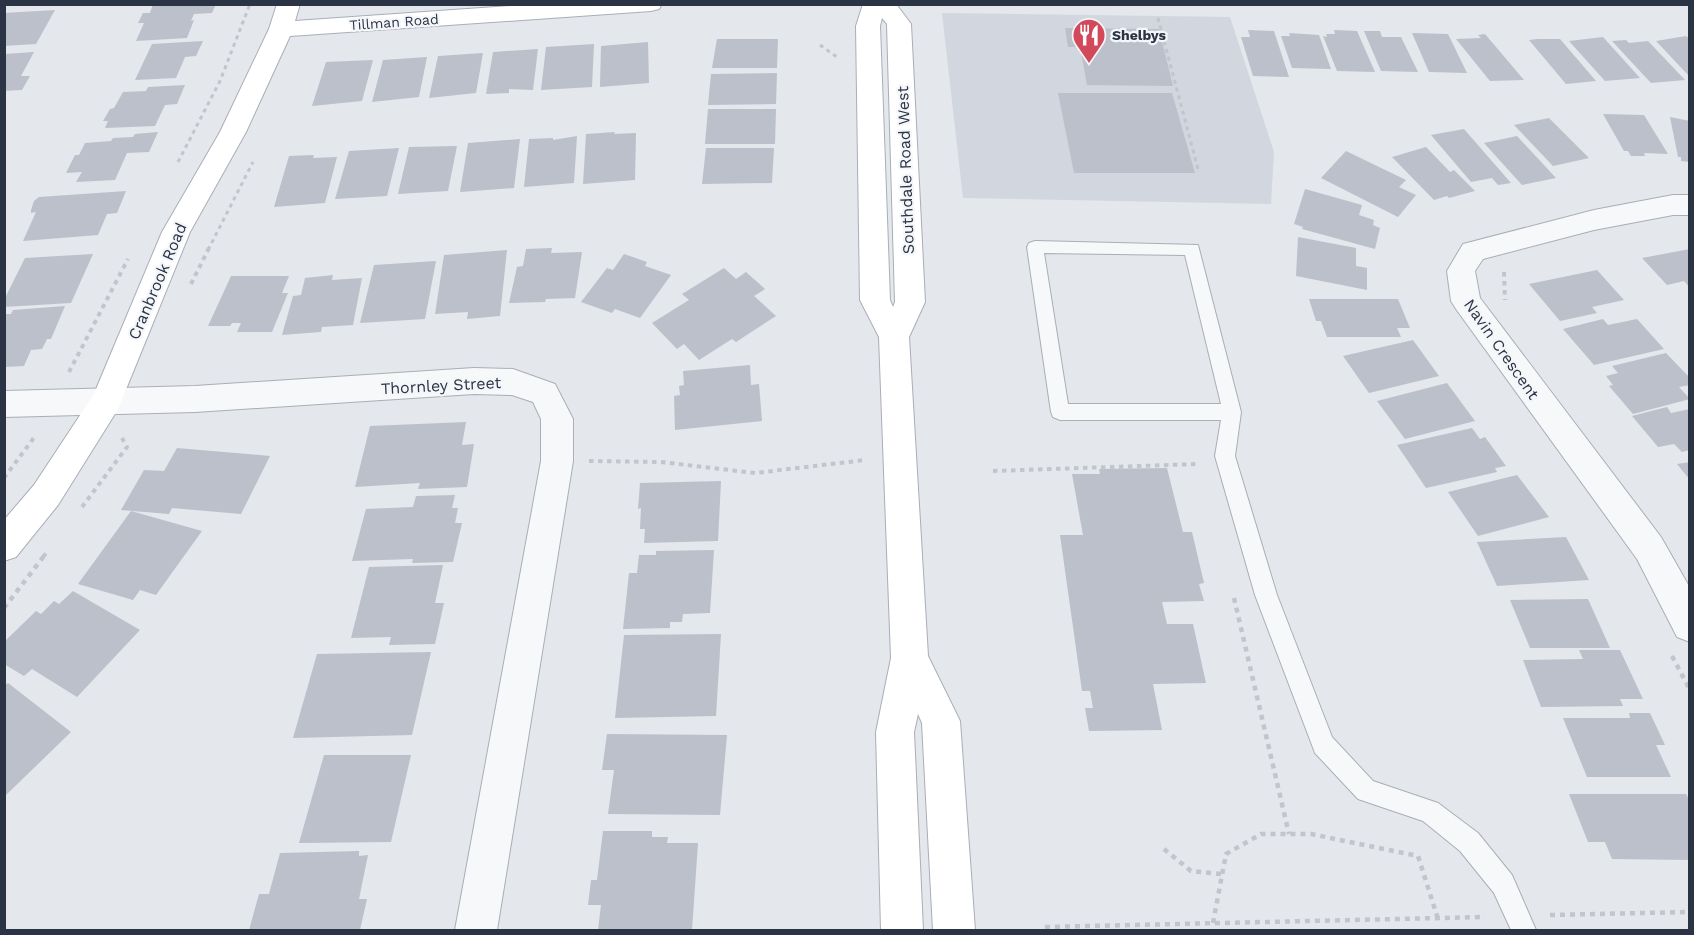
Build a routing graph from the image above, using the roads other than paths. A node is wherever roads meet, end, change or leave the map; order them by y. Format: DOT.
graph roads {
  1 [pos="289,4"];
  2 [pos="651,4"];
  3 [pos="875,4"];
  4 [pos="884,4"];
  5 [pos="281,29"];
  6 [pos="1689,205"];
  7 [pos="894,337"];
  8 [pos="107,400"];
  9 [pos="4,404"];
  10 [pos="1232,412"];
  11 [pos="4,546"];
  12 [pos="1689,625"];
  13 [pos="910,658"];
  14 [pos="1521,923"];
  15 [pos="476,930"];
  16 [pos="902,930"];
  17 [pos="954,930"];
  1 -- 5 [label="main road, Cranbrook Road"];
  2 -- 5 [label="main road, Tillman Road"];
  3 -- 7 [label="main road, Southdale Road West"];
  4 -- 7 [label="main road, Southdale Road West"];
  5 -- 8 [label="main road, Cranbrook Road"];
  6 -- 12 [label="street, Navin Crescent"];
  7 -- 13 [label="main road, Southdale Road West"];
  8 -- 9 [label="street, Thornley Street"];
  8 -- 11 [label="main road, Cranbrook Road"];
  8 -- 15 [label="street, Thornley Street"];
  10 -- 10 [label="lane"];
  10 -- 14 [label="lane"];
  13 -- 16 [label="main road, Southdale Road West"];
  13 -- 17 [label="main road, Southdale Road West"];
}
